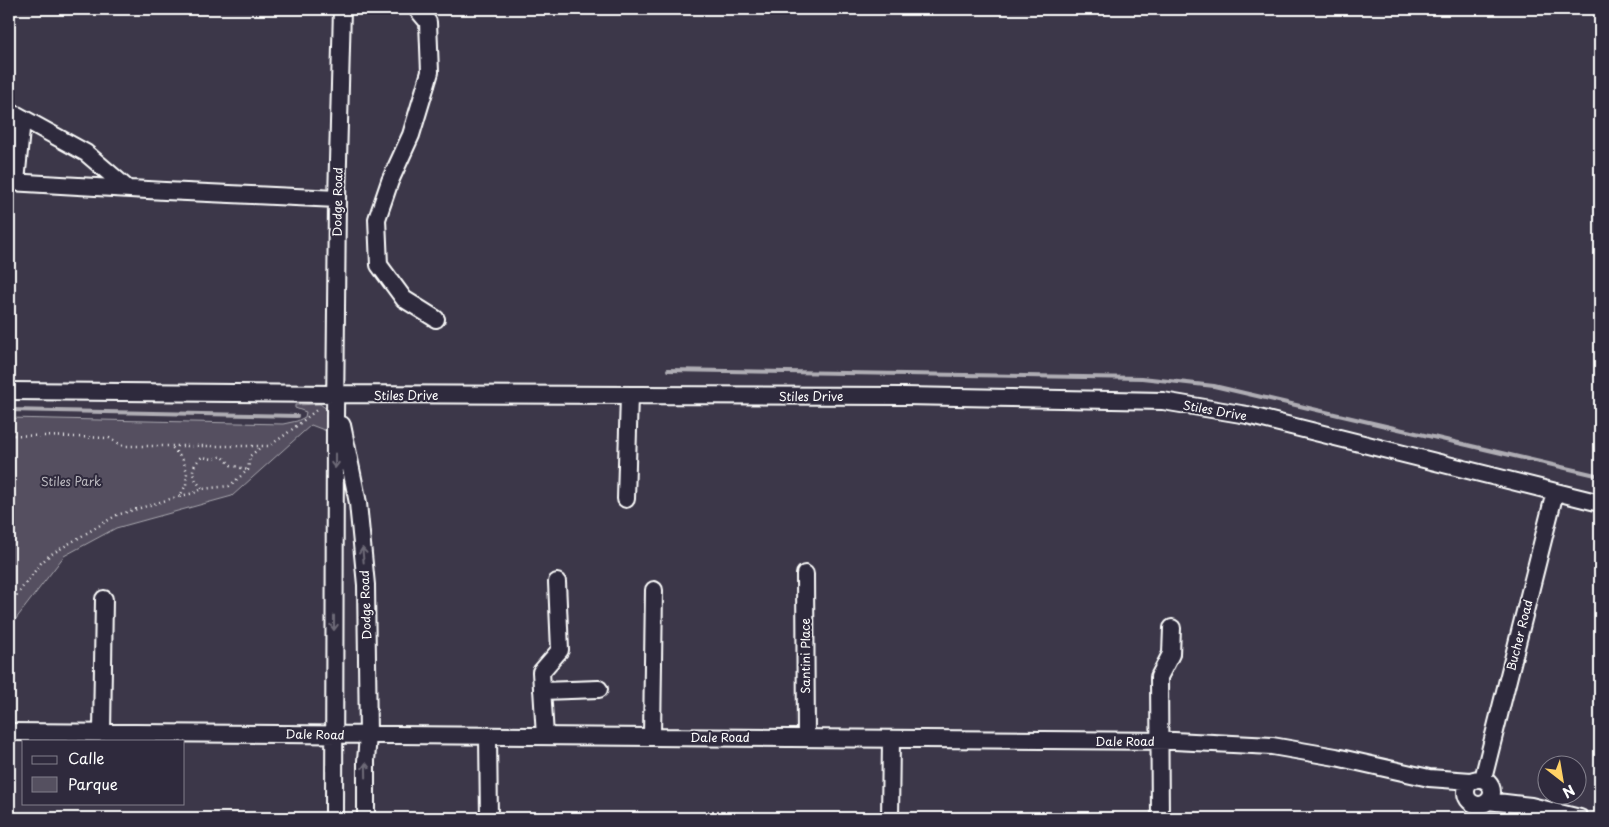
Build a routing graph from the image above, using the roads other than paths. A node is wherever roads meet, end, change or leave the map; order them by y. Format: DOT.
graph roads {
  1 [pos="342,9"];
  2 [pos="417,9"];
  3 [pos="16,116"];
  4 [pos="12,182"];
  5 [pos="128,189"];
  6 [pos="337,199"];
  7 [pos="436,319"];
  8 [pos="9,391"];
  9 [pos="335,394"];
  10 [pos="629,395"];
  11 [pos="1555,492"];
  12 [pos="626,499"];
  13 [pos="1600,503"];
  14 [pos="805,574"];
  15 [pos="557,582"];
  16 [pos="654,590"];
  17 [pos="104,599"];
  18 [pos="1172,628"];
  19 [pos="599,689"];
  20 [pos="542,691"];
  21 [pos="9,732"];
  22 [pos="102,732"];
  23 [pos="335,733"];
  24 [pos="368,735"];
  25 [pos="488,736"];
  26 [pos="544,736"];
  27 [pos="652,736"];
  28 [pos="806,738"];
  29 [pos="891,740"];
  30 [pos="1159,741"];
  31 [pos="1478,795"];
  32 [pos="334,818"];
  33 [pos="366,818"];
  34 [pos="489,818"];
  35 [pos="890,818"];
  36 [pos="1160,818"];
  37 [pos="1580,818"];
  1 -- 6 [label="street, Dodge Road"];
  2 -- 7 [label="street"];
  3 -- 4 [label="street"];
  3 -- 5 [label="street"];
  4 -- 5 [label="street"];
  5 -- 6 [label="street"];
  6 -- 9 [label="street, Dodge Road"];
  8 -- 9 [label="street, Stiles Drive"];
  9 -- 10 [label="street, Stiles Drive"];
  9 -- 23 [label="street, Dodge Road, one-way"];
  24 -- 9 [label="street, Dodge Road, one-way"];
  10 -- 11 [label="street, Stiles Drive"];
  10 -- 12 [label="street"];
  11 -- 13 [label="street, Stiles Drive"];
  11 -- 31 [label="street, Bucher Road"];
  14 -- 28 [label="street, Santini Place"];
  15 -- 20 [label="street"];
  16 -- 27 [label="street"];
  17 -- 22 [label="street"];
  18 -- 30 [label="street"];
  19 -- 20 [label="street"];
  20 -- 26 [label="street"];
  21 -- 22 [label="street, Dale Road"];
  22 -- 23 [label="street, Dale Road"];
  23 -- 24 [label="street, Dale Road"];
  23 -- 32 [label="street, Dodge Road"];
  24 -- 25 [label="street, Dale Road"];
  33 -- 24 [label="street, Dodge Road, one-way"];
  25 -- 26 [label="street, Dale Road"];
  25 -- 34 [label="street"];
  26 -- 27 [label="street, Dale Road"];
  27 -- 28 [label="street, Dale Road"];
  28 -- 29 [label="street, Dale Road"];
  29 -- 30 [label="street, Dale Road"];
  29 -- 35 [label="street"];
  30 -- 31 [label="street, Dale Road"];
  30 -- 36 [label="street"];
  31 -- 37 [label="street, Dale Road"];
}
